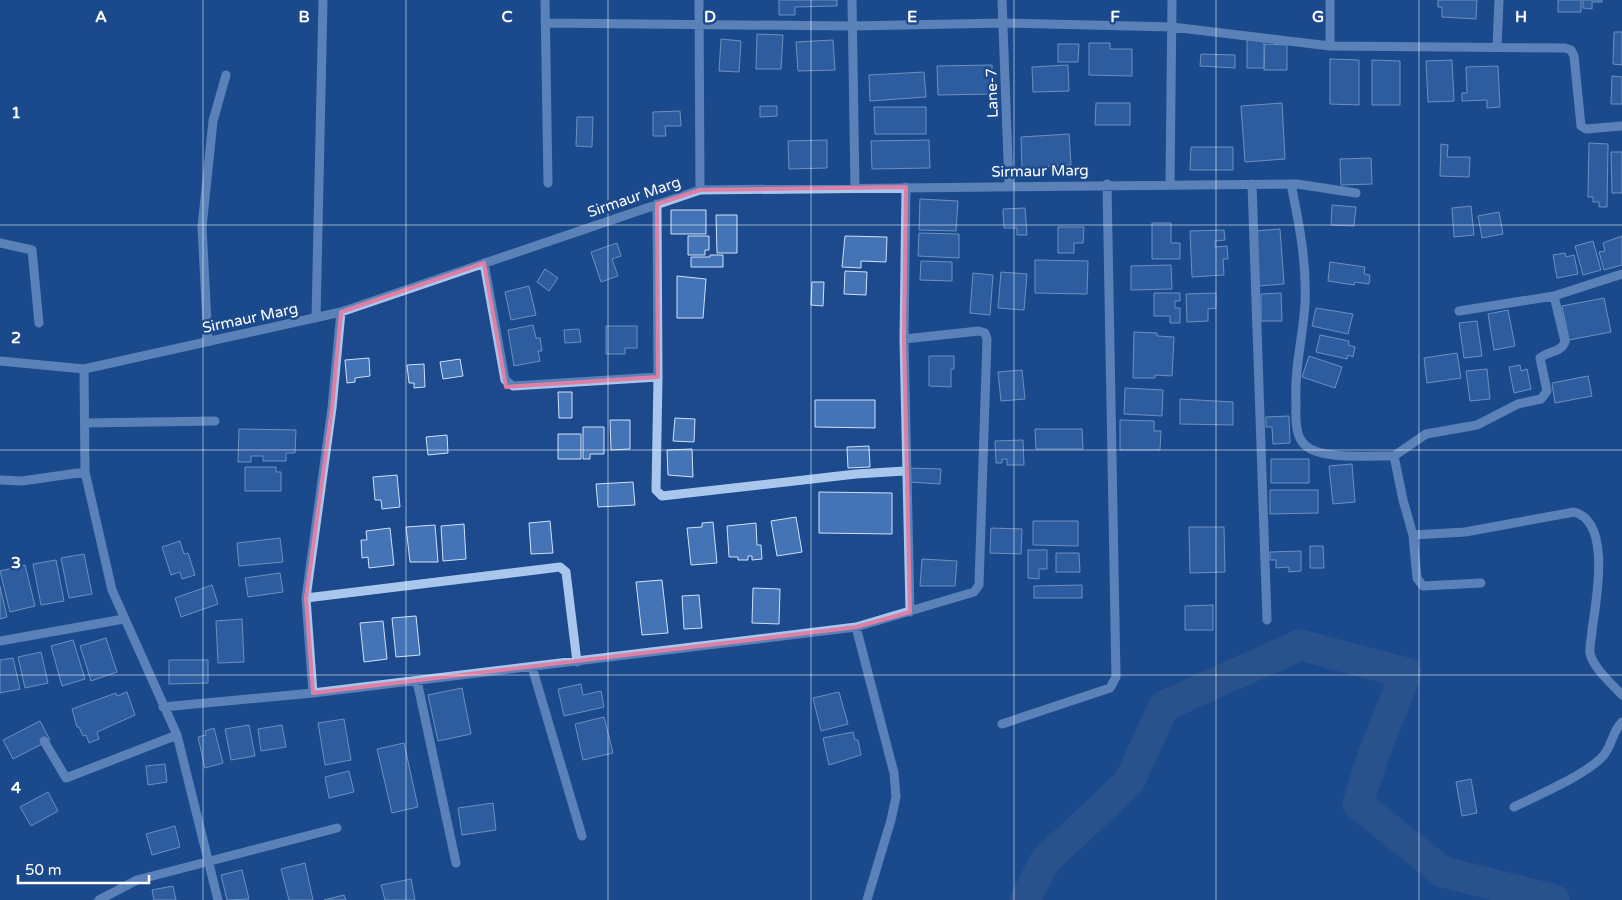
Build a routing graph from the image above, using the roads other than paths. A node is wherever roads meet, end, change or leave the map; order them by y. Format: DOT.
graph roads {
  1 [pos="323,0"];
  2 [pos="545,0"];
  3 [pos="699,0"];
  4 [pos="852,0"];
  5 [pos="1002,0"];
  6 [pos="1172,0"];
  7 [pos="1330,0"];
  8 [pos="1499,0"];
  9 [pos="545,23"];
  10 [pos="699,24"];
  11 [pos="1003,24"];
  12 [pos="852,26"];
  13 [pos="1172,27"];
  14 [pos="1330,46"];
  15 [pos="1498,47"];
  16 [pos="226,75"];
  17 [pos="1622,126"];
  18 [pos="548,183"];
  19 [pos="1107,184"];
  20 [pos="1170,184"];
  21 [pos="1252,184"];
  22 [pos="1294,184"];
  23 [pos="1010,186"];
  24 [pos="906,187"];
  25 [pos="855,188"];
  26 [pos="700,190"];
  27 [pos="1356,193"];
  28 [pos="657,204"];
  29 [pos="0,243"];
  30 [pos="484,263"];
  31 [pos="1622,274"];
  32 [pos="1554,296"];
  33 [pos="1459,311"];
  34 [pos="341,312"];
  35 [pos="316,318"];
  36 [pos="39,323"];
  37 [pos="904,339"];
  38 [pos="208,342"];
  39 [pos="0,362"];
  40 [pos="84,369"];
  41 [pos="658,377"];
  42 [pos="215,421"];
  43 [pos="84,424"];
  44 [pos="1394,456"];
  45 [pos="905,471"];
  46 [pos="85,472"];
  47 [pos="0,480"];
  48 [pos="1413,535"];
  49 [pos="1481,583"];
  50 [pos="306,598"];
  51 [pos="910,612"];
  52 [pos="124,618"];
  53 [pos="1267,620"];
  54 [pos="856,627"];
  55 [pos="0,640"];
  56 [pos="577,662"];
  57 [pos="532,667"];
  58 [pos="416,681"];
  59 [pos="312,693"];
  60 [pos="1622,695"];
  61 [pos="163,707"];
  62 [pos="1622,722"];
  63 [pos="1002,724"];
  64 [pos="177,735"];
  65 [pos="44,741"];
  66 [pos="1514,807"];
  67 [pos="337,828"];
  68 [pos="582,836"];
  69 [pos="210,862"];
  70 [pos="456,864"];
  71 [pos="99,900"];
  72 [pos="218,900"];
  73 [pos="868,900"];
  1 -- 35 [label="street"];
  2 -- 9 [label="street"];
  3 -- 10 [label="street"];
  4 -- 12 [label="street"];
  5 -- 11 [label="street, Lane-7"];
  6 -- 13 [label="street"];
  7 -- 14 [label="street"];
  8 -- 15 [label="street"];
  9 -- 10 [label="street"];
  9 -- 18 [label="street"];
  10 -- 12 [label="street"];
  10 -- 26 [label="street"];
  11 -- 12 [label="street"];
  11 -- 13 [label="street"];
  11 -- 23 [label="street, Lane-7"];
  12 -- 25 [label="street"];
  13 -- 14 [label="street"];
  13 -- 20 [label="street"];
  14 -- 15 [label="street"];
  15 -- 17 [label="street"];
  16 -- 38 [label="street"];
  19 -- 20 [label="street, Sirmaur Marg"];
  19 -- 23 [label="street, Sirmaur Marg"];
  19 -- 63 [label="street"];
  20 -- 21 [label="street, Sirmaur Marg"];
  21 -- 22 [label="street, Sirmaur Marg"];
  21 -- 53 [label="street"];
  22 -- 27 [label="street, Sirmaur Marg"];
  22 -- 44 [label="street"];
  23 -- 24 [label="street, Sirmaur Marg"];
  24 -- 25 [label="street, Sirmaur Marg"];
  24 -- 37 [label="street"];
  25 -- 26 [label="street, Sirmaur Marg"];
  26 -- 28 [label="street, Sirmaur Marg"];
  28 -- 30 [label="street, Sirmaur Marg"];
  28 -- 41 [label="street"];
  29 -- 36 [label="street"];
  30 -- 34 [label="street, Sirmaur Marg"];
  30 -- 41 [label="street"];
  31 -- 32 [label="street"];
  32 -- 33 [label="street"];
  32 -- 44 [label="street"];
  34 -- 35 [label="street, Sirmaur Marg"];
  34 -- 50 [label="street"];
  35 -- 38 [label="street, Sirmaur Marg"];
  37 -- 45 [label="street"];
  37 -- 51 [label="street"];
  38 -- 40 [label="street, Sirmaur Marg"];
  39 -- 40 [label="street, Sirmaur Marg"];
  40 -- 43 [label="street"];
  41 -- 45 [label="street"];
  42 -- 43 [label="street"];
  43 -- 46 [label="street"];
  44 -- 48 [label="street"];
  45 -- 51 [label="street"];
  46 -- 47 [label="street"];
  46 -- 52 [label="street"];
  48 -- 49 [label="street"];
  48 -- 60 [label="street"];
  50 -- 56 [label="street"];
  50 -- 59 [label="street"];
  51 -- 54 [label="street"];
  52 -- 55 [label="street"];
  52 -- 61 [label="street"];
  54 -- 56 [label="street"];
  54 -- 73 [label="street"];
  56 -- 57 [label="street"];
  57 -- 58 [label="street"];
  57 -- 68 [label="street"];
  58 -- 59 [label="street"];
  58 -- 70 [label="street"];
  59 -- 61 [label="street"];
  61 -- 64 [label="street"];
  62 -- 66 [label="street"];
  64 -- 65 [label="street"];
  64 -- 69 [label="street"];
  67 -- 69 [label="street"];
  69 -- 71 [label="street"];
  69 -- 72 [label="street"];
}
